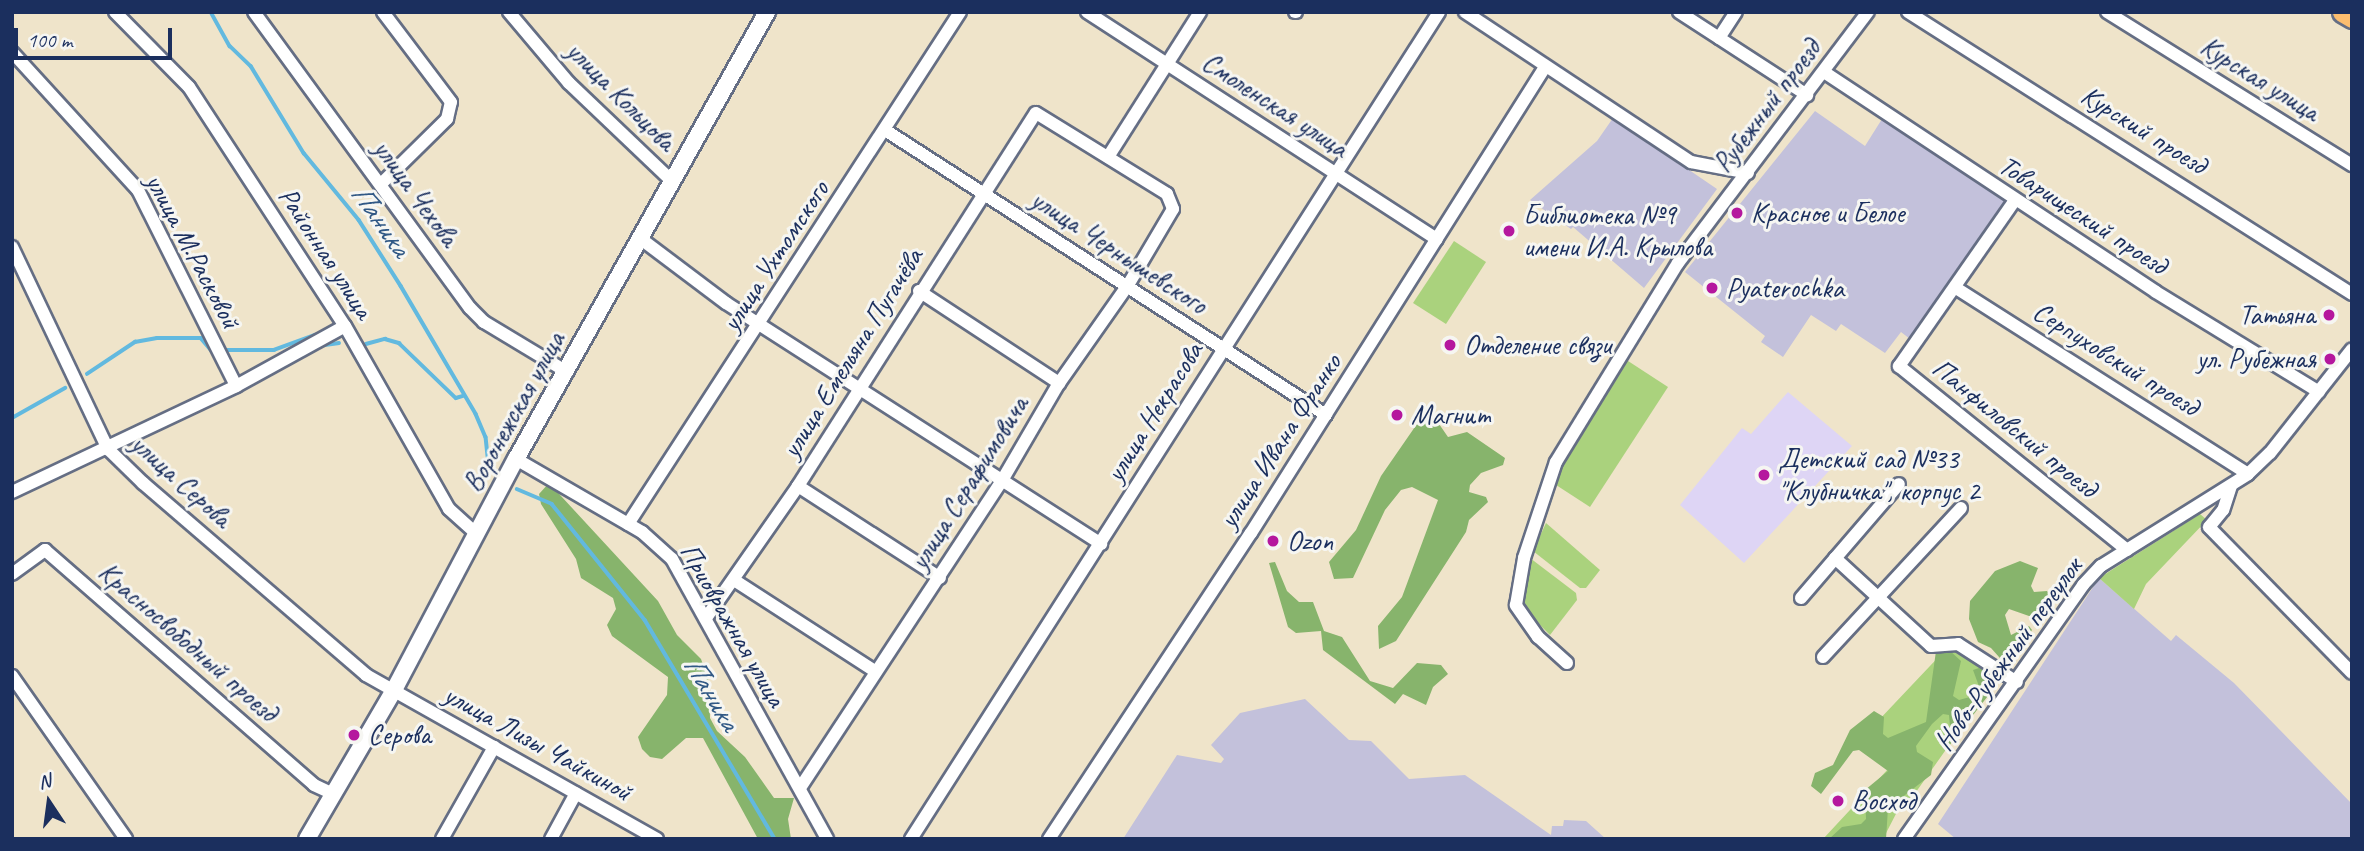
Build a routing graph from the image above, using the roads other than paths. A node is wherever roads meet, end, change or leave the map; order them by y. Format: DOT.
graph roads {
  1 [pos="115,12"];
  2 [pos="254,12"];
  3 [pos="383,12"];
  4 [pos="509,12"];
  5 [pos="767,12"];
  6 [pos="960,12"];
  7 [pos="1087,12"];
  8 [pos="1200,12"];
  9 [pos="1439,12"];
  10 [pos="1465,12"];
  11 [pos="1679,12"];
  12 [pos="1736,12"];
  13 [pos="1868,12"];
  14 [pos="1908,12"];
  15 [pos="2107,12"];
  16 [pos="1719,38"];
  17 [pos="12,52"];
  18 [pos="1167,64"];
  19 [pos="1545,67"];
  20 [pos="1824,72"];
  21 [pos="1807,95"];
  22 [pos="885,130"];
  23 [pos="1108,157"];
  24 [pos="2352,165"];
  25 [pos="1337,173"];
  26 [pos="1748,173"];
  27 [pos="672,181"];
  28 [pos="381,184"];
  29 [pos="984,194"];
  30 [pos="2015,201"];
  31 [pos="641,239"];
  32 [pos="1437,239"];
  33 [pos="12,247"];
  34 [pos="1128,285"];
  35 [pos="1956,288"];
  36 [pos="919,291"];
  37 [pos="2352,294"];
  38 [pos="760,324"];
  39 [pos="345,326"];
  40 [pos="1222,348"];
  41 [pos="2352,349"];
  42 [pos="567,372"];
  43 [pos="1059,383"];
  44 [pos="236,386"];
  45 [pos="858,387"];
  46 [pos="2319,392"];
  47 [pos="1326,415"];
  48 [pos="108,449"];
  49 [pos="516,459"];
  50 [pos="2248,474"];
  51 [pos="1003,479"];
  52 [pos="1899,484"];
  53 [pos="798,486"];
  54 [pos="2231,486"];
  55 [pos="12,492"];
  56 [pos="1961,508"];
  57 [pos="628,524"];
  58 [pos="476,533"];
  59 [pos="1101,544"];
  60 [pos="2127,550"];
  61 [pos="1835,558"];
  62 [pos="12,574"];
  63 [pos="940,578"];
  64 [pos="734,580"];
  65 [pos="1876,597"];
  66 [pos="1801,598"];
  67 [pos="706,618"];
  68 [pos="1824,657"];
  69 [pos="1567,663"];
  70 [pos="876,672"];
  71 [pos="2352,673"];
  72 [pos="12,676"];
  73 [pos="2017,682"];
  74 [pos="394,690"];
  75 [pos="494,747"];
  76 [pos="800,788"];
  77 [pos="576,793"];
  78 [pos="333,794"];
  79 [pos="118,836"];
  80 [pos="307,839"];
  81 [pos="442,839"];
  82 [pos="551,839"];
  83 [pos="657,839"];
  84 [pos="827,839"];
  85 [pos="911,839"];
  86 [pos="1049,839"];
  87 [pos="1904,839"];
  1 -- 39 [label="street, Районная улица"];
  2 -- 28 [label="street, улица Чехова"];
  3 -- 28 [label="street"];
  4 -- 27 [label="street, улица Кольцова"];
  5 -- 27 [label="street, Воронежская улица"];
  6 -- 22 [label="street, улица Ухтомского"];
  7 -- 18 [label="street, Смоленская улица"];
  8 -- 18 [label="street"];
  9 -- 25 [label="street, улица Некрасова"];
  10 -- 19 [label="street"];
  11 -- 16 [label="street"];
  12 -- 16 [label="street"];
  13 -- 20 [label="street, Рубежный проезд"];
  14 -- 37 [label="street, Курский проезд"];
  15 -- 24 [label="street, Курская улица"];
  16 -- 21 [label="street"];
  17 -- 44 [label="street, улица М.Расковой"];
  18 -- 23 [label="street"];
  18 -- 25 [label="street, Смоленская улица"];
  19 -- 26 [label="street"];
  19 -- 32 [label="street, улица Ивана Франко"];
  20 -- 21 [label="street, Рубежный проезд"];
  20 -- 30 [label="street, Товарищеский проезд"];
  21 -- 26 [label="street, Рубежный проезд"];
  22 -- 29 [label="street, улица Чернышевского"];
  22 -- 38 [label="street, улица Ухтомского"];
  23 -- 29 [label="street, улица Емельяна Пугачёва"];
  23 -- 34 [label="street, улица Серафимовича"];
  25 -- 32 [label="street, Смоленская улица"];
  25 -- 40 [label="street, улица Некрасова"];
  26 -- 69 [label="street, Рубежный проезд"];
  27 -- 31 [label="street, Воронежская улица"];
  28 -- 42 [label="street, улица Чехова"];
  29 -- 34 [label="street, улица Чернышевского"];
  29 -- 36 [label="street, улица Емельяна Пугачёва"];
  30 -- 35 [label="street, Панфиловский проезд"];
  30 -- 46 [label="street, Товарищеский проезд"];
  31 -- 38 [label="street"];
  31 -- 42 [label="street, Воронежская улица"];
  32 -- 47 [label="street, улица Ивана Франко"];
  33 -- 48 [label="street, улица Серова"];
  34 -- 40 [label="street, улица Чернышевского"];
  34 -- 43 [label="street, улица Серафимовича"];
  35 -- 50 [label="street, Серпуховский проезд"];
  35 -- 60 [label="street, Панфиловский проезд"];
  36 -- 43 [label="street"];
  36 -- 45 [label="street, улица Емельяна Пугачёва"];
  38 -- 45 [label="street"];
  38 -- 57 [label="street, улица Ухтомского"];
  39 -- 44 [label="street"];
  39 -- 58 [label="street, Районная улица"];
  40 -- 47 [label="street, улица Чернышевского"];
  40 -- 59 [label="street, улица Некрасова"];
  41 -- 46 [label="street, Ново-Рубежный переулок"];
  42 -- 49 [label="street, Воронежская улица"];
  43 -- 51 [label="street, улица Серафимовича"];
  44 -- 48 [label="street"];
  45 -- 51 [label="street"];
  45 -- 53 [label="street, улица Емельяна Пугачёва"];
  46 -- 50 [label="street, Ново-Рубежный переулок"];
  47 -- 86 [label="street, улица Ивана Франко"];
  48 -- 55 [label="street"];
  48 -- 74 [label="street, улица Серова"];
  49 -- 57 [label="street, Приовражная улица"];
  49 -- 58 [label="street, Воронежская улица"];
  50 -- 54 [label="street, Ново-Рубежный переулок"];
  51 -- 59 [label="street"];
  51 -- 63 [label="street, улица Серафимовича"];
  52 -- 61 [label="street"];
  53 -- 63 [label="street"];
  53 -- 64 [label="street, улица Емельяна Пугачёва"];
  54 -- 60 [label="street, Ново-Рубежный переулок"];
  54 -- 71 [label="street"];
  56 -- 65 [label="street"];
  57 -- 67 [label="street, Приовражная улица"];
  58 -- 74 [label="street, Воронежская улица"];
  59 -- 85 [label="street, улица Некрасова"];
  60 -- 73 [label="street, Ново-Рубежный переулок"];
  61 -- 65 [label="street"];
  61 -- 66 [label="street"];
  62 -- 78 [label="street, Красносвободный проезд"];
  63 -- 70 [label="street, улица Серафимовича"];
  64 -- 67 [label="street, улица Емельяна Пугачёва"];
  64 -- 70 [label="street"];
  65 -- 68 [label="street"];
  65 -- 73 [label="street"];
  67 -- 76 [label="street, Приовражная улица"];
  70 -- 76 [label="street, улица Серафимовича"];
  72 -- 79 [label="street"];
  73 -- 87 [label="street, Ново-Рубежный переулок"];
  74 -- 75 [label="street, улица Лизы Чайкиной"];
  74 -- 78 [label="street, Воронежская улица"];
  75 -- 77 [label="street, улица Лизы Чайкиной"];
  75 -- 81 [label="street"];
  76 -- 84 [label="street, Приовражная улица"];
  77 -- 82 [label="street"];
  77 -- 83 [label="street, улица Лизы Чайкиной"];
  78 -- 80 [label="street, Воронежская улица"];
}
